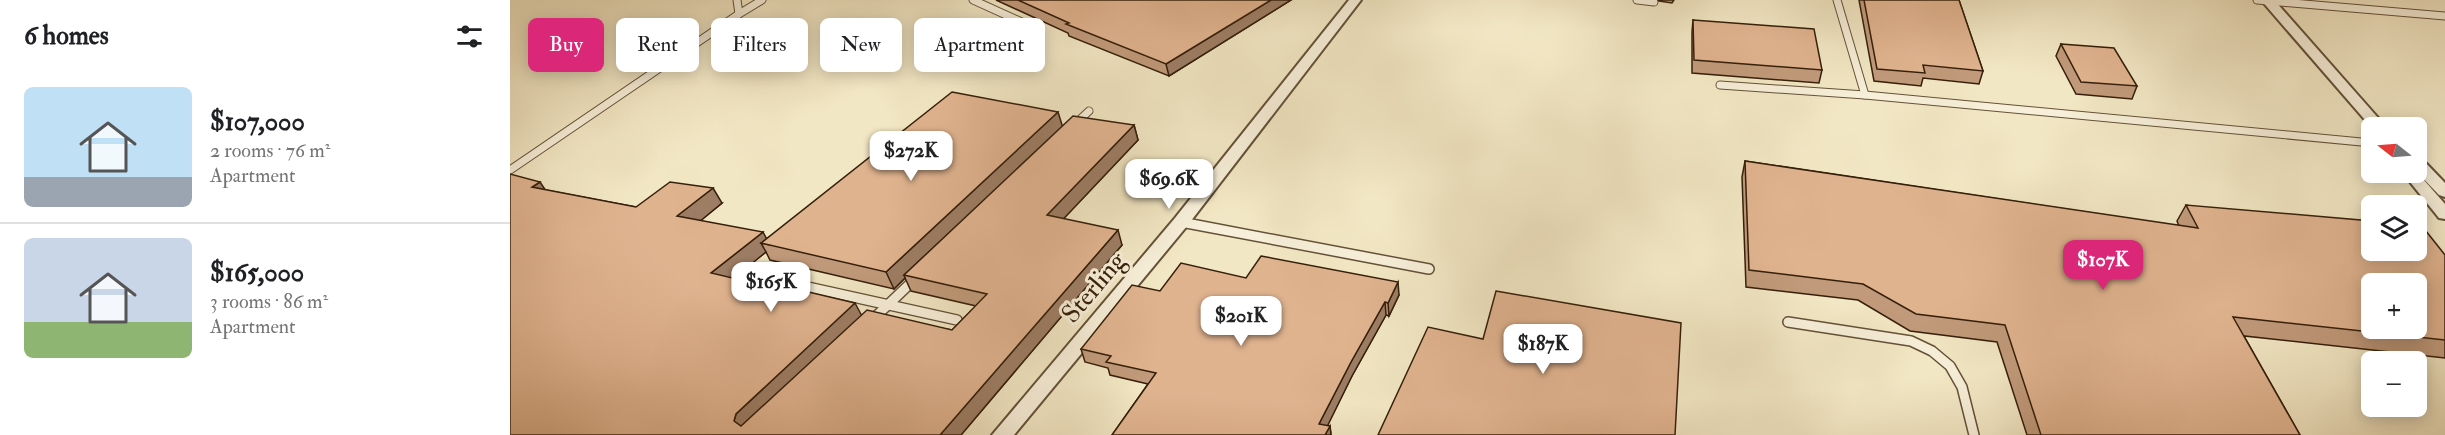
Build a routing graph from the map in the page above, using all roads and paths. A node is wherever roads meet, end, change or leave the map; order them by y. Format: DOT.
graph roads {
  1 [pos="737,0"];
  2 [pos="762,0"];
  3 [pos="973,0"];
  4 [pos="1355,0"];
  5 [pos="1637,0"];
  6 [pos="1837,0"];
  7 [pos="2257,0"];
  8 [pos="2268,0"];
  9 [pos="1654,2"];
  10 [pos="739,14"];
  11 [pos="2445,16"];
  12 [pos="1013,18"];
  13 [pos="1720,85"];
  14 [pos="1865,95"];
  15 [pos="1089,111"];
  16 [pos="2370,117"];
  17 [pos="1064,135"];
  18 [pos="2361,142"];
  19 [pos="510,170"];
  20 [pos="2427,173"];
  21 [pos="2418,183"];
  22 [pos="2445,192"];
  23 [pos="2445,214"];
  24 [pos="1181,222"];
  25 [pos="1429,269"];
  26 [pos="921,273"];
  27 [pos="767,278"];
  28 [pos="887,305"];
  29 [pos="957,321"];
  30 [pos="1788,322"];
  31 [pos="862,329"];
  32 [pos="1002,435"];
  33 [pos="1974,435"];
  1 -- 10 [label="lane"];
  2 -- 10 [label="lane"];
  3 -- 12 [label="lane"];
  4 -- 24 [label="street, Sterling"];
  5 -- 9 [label="lane"];
  6 -- 14 [label="lane"];
  7 -- 8 [label="lane"];
  8 -- 11 [label="lane"];
  8 -- 16 [label="street"];
  10 -- 19 [label="lane"];
  13 -- 14 [label="lane"];
  14 -- 18 [label="lane"];
  15 -- 17 [label="lane"];
  20 -- 22 [label="street"];
  21 -- 23 [label="street"];
  24 -- 25 [label="lane"];
  24 -- 32 [label="street, Sterling"];
  26 -- 28 [label="lane"];
  27 -- 28 [label="lane"];
  28 -- 29 [label="lane"];
  28 -- 31 [label="lane"];
  30 -- 33 [label="lane"];
}
